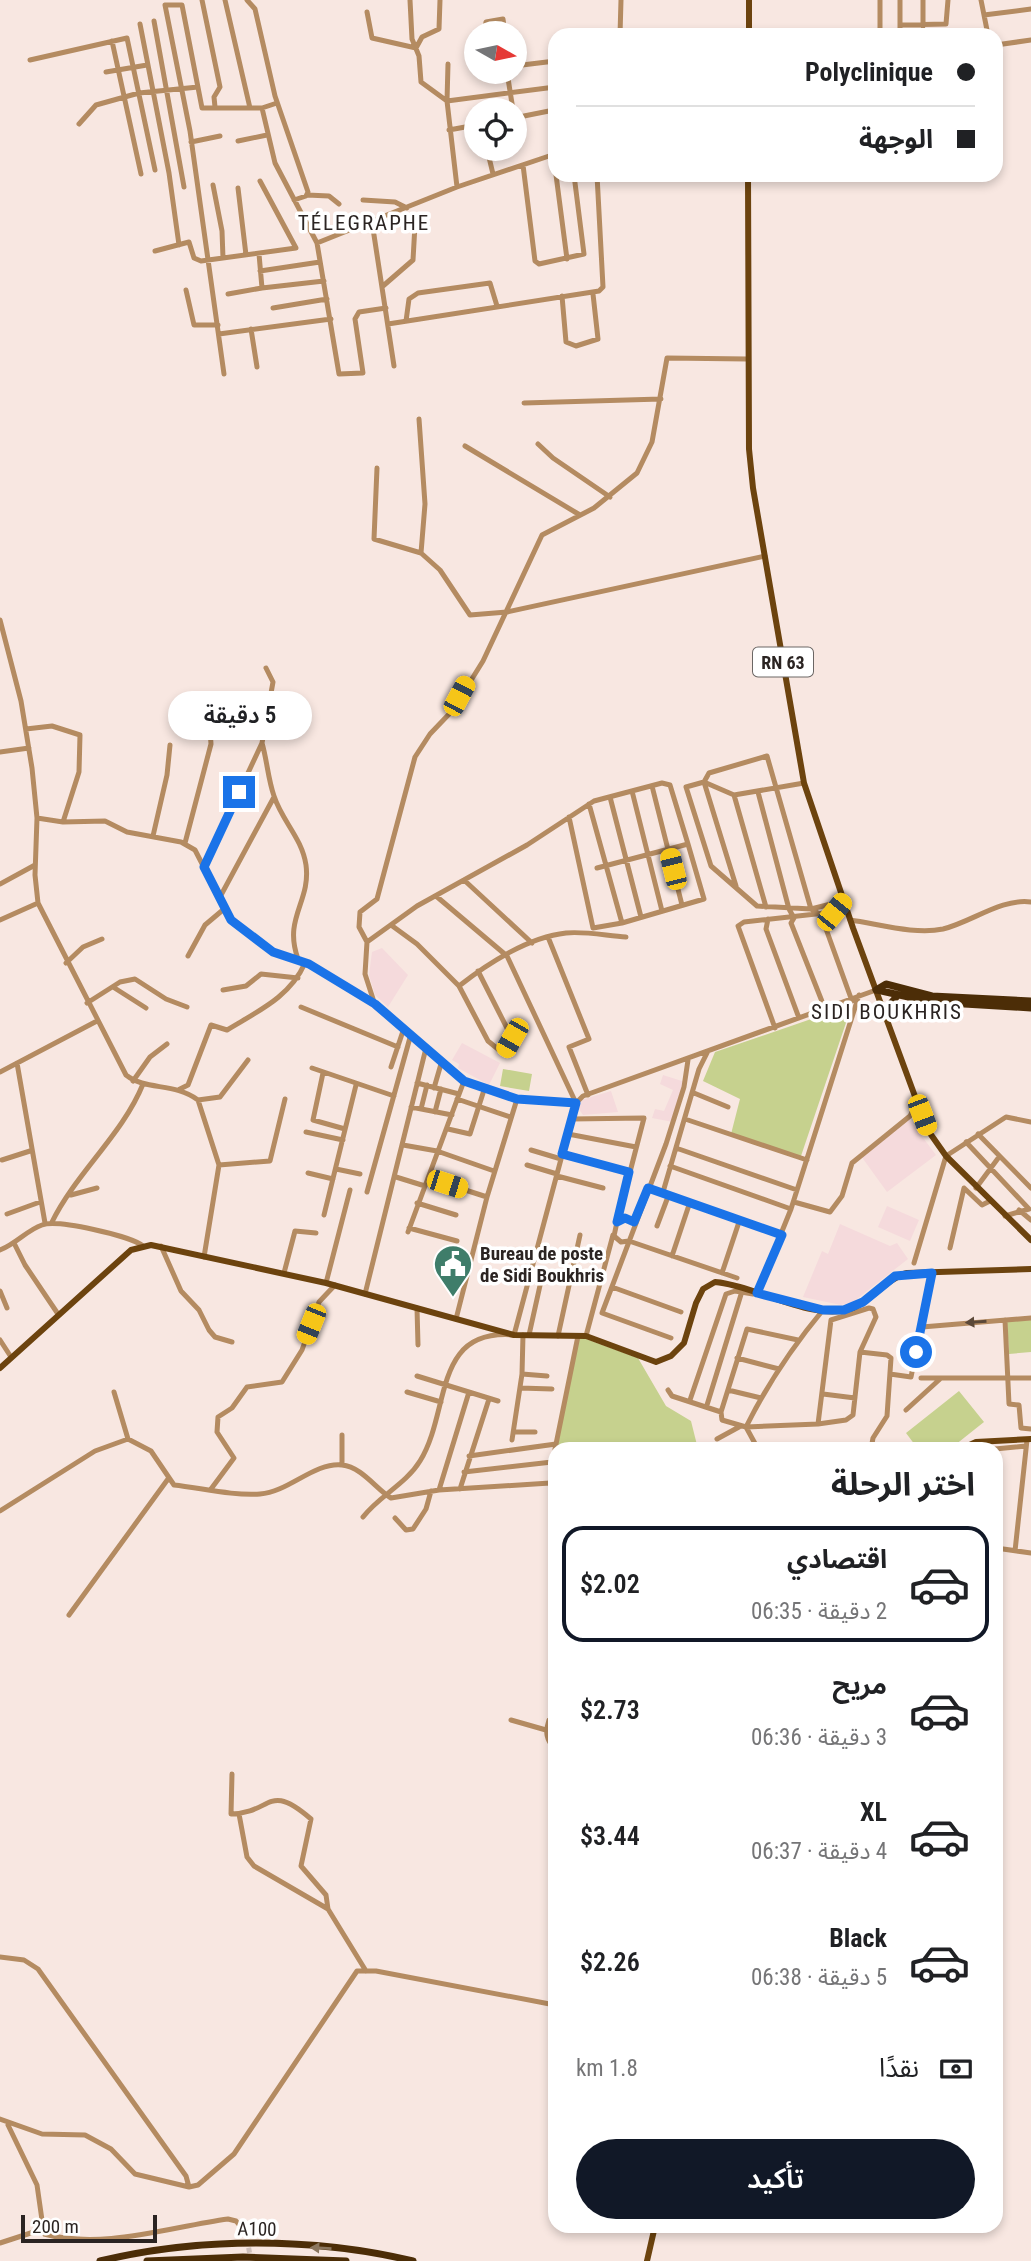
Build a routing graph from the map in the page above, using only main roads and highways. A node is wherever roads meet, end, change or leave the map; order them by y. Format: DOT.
graph roads {
  1 [pos="748,0"];
  2 [pos="749,28"];
  3 [pos="748,182"];
  4 [pos="876,989"];
  5 [pos="898,995"];
  6 [pos="1031,1001"];
  7 [pos="1031,1008"];
  8 [pos="884,1010"];
  9 [pos="1031,1240"];
  10 [pos="1031,1269"];
  11 [pos="0,1368"];
  12 [pos="976,1442"];
  13 [pos="1003,1442"];
  14 [pos="1003,1442"];
  15 [pos="1028,1442"];
  16 [pos="653,2233"];
  17 [pos="100,2261"];
  18 [pos="147,2261"];
  19 [pos="346,2261"];
  20 [pos="413,2261"];
  21 [pos="647,2261"];
  1 -- 2 [label="main road"];
  3 -- 4 [label="main road, RN 63"];
  4 -- 5 [label="highway"];
  4 -- 6 [label="highway"];
  4 -- 8 [label="main road, RN 63"];
  5 -- 7 [label="highway"];
  5 -- 8 [label="highway"];
  8 -- 9 [label="main road, RN 63"];
  10 -- 11 [label="main road"];
  12 -- 13 [label="main road"];
  14 -- 15 [label="main road"];
  16 -- 21 [label="main road"];
  20 -- 17 [label="highway, A100 / A100, one-way"];
  18 -- 19 [label="highway, A100 / A100"];
}
